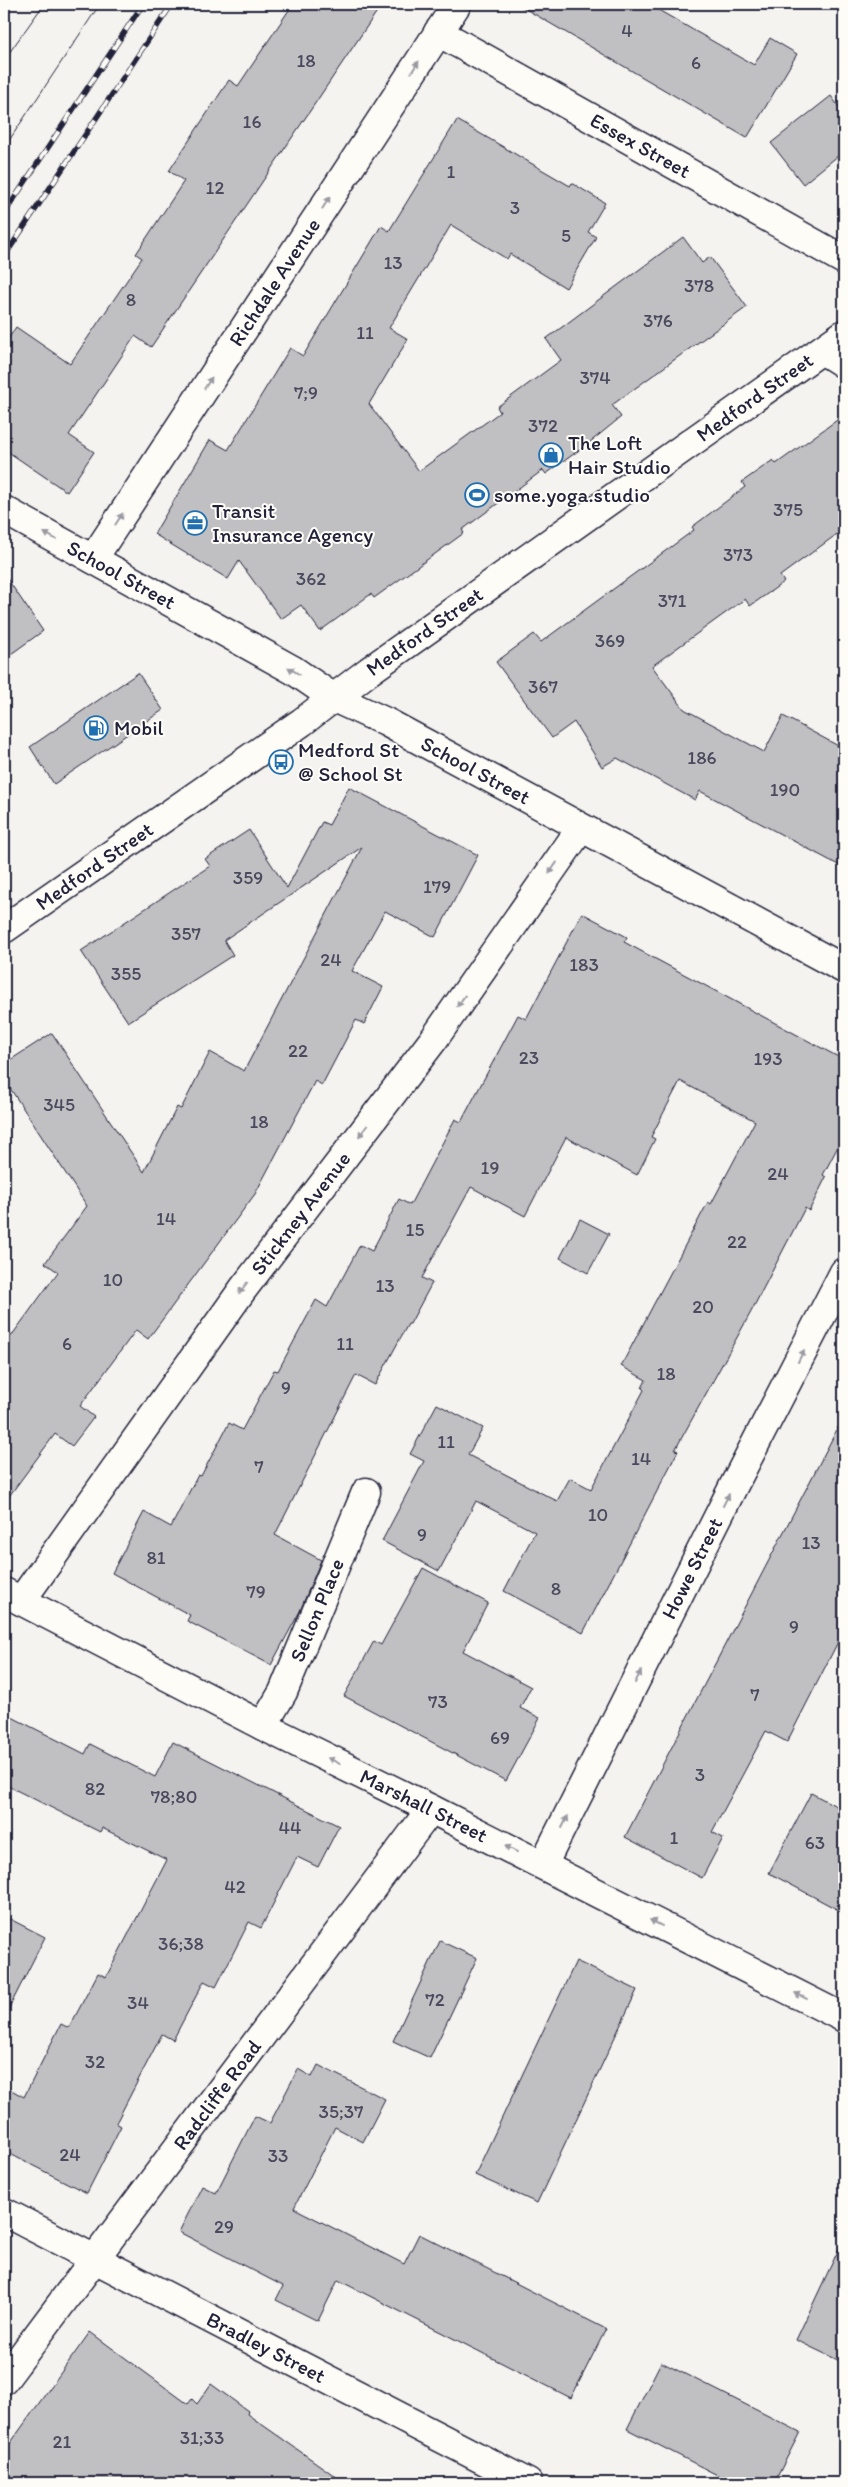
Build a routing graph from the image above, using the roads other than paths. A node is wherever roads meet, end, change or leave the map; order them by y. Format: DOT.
graph roads {
  1 [pos="457,4"];
  2 [pos="438,32"];
  3 [pos="844,260"];
  4 [pos="844,334"];
  5 [pos="833,357"];
  6 [pos="4,510"];
  7 [pos="93,559"];
  8 [pos="334,698"];
  9 [pos="582,828"];
  10 [pos="4,929"];
  11 [pos="844,969"];
  12 [pos="844,1272"];
  13 [pos="366,1492"];
  14 [pos="12,1596"];
  15 [pos="263,1726"];
  16 [pos="431,1809"];
  17 [pos="543,1866"];
  18 [pos="844,2018"];
  19 [pos="4,2212"];
  20 [pos="96,2259"];
  21 [pos="4,2380"];
  22 [pos="528,2483"];
  1 -- 2 [label="street, Richdale Avenue"];
  2 -- 3 [label="street, Essex Street"];
  7 -- 2 [label="street, Richdale Avenue, one-way"];
  4 -- 5 [label="street, Medford Street"];
  5 -- 8 [label="street, Medford Street"];
  7 -- 6 [label="street, School Street, one-way"];
  8 -- 7 [label="street, School Street, one-way"];
  8 -- 9 [label="street, School Street"];
  8 -- 10 [label="street, Medford Street"];
  9 -- 11 [label="street, School Street"];
  9 -- 14 [label="street, Stickney Avenue, one-way"];
  17 -- 12 [label="street, Howe Street, one-way"];
  13 -- 15 [label="street, Sellon Place"];
  14 -- 15 [label="street, Marshall Street"];
  16 -- 15 [label="street, Marshall Street, one-way"];
  17 -- 16 [label="street, Marshall Street, one-way"];
  16 -- 20 [label="street, Radcliffe Road"];
  18 -- 17 [label="street, Marshall Street, one-way"];
  19 -- 20 [label="street, Bradley Street"];
  20 -- 21 [label="street, Radcliffe Road"];
  20 -- 22 [label="street, Bradley Street"];
}
